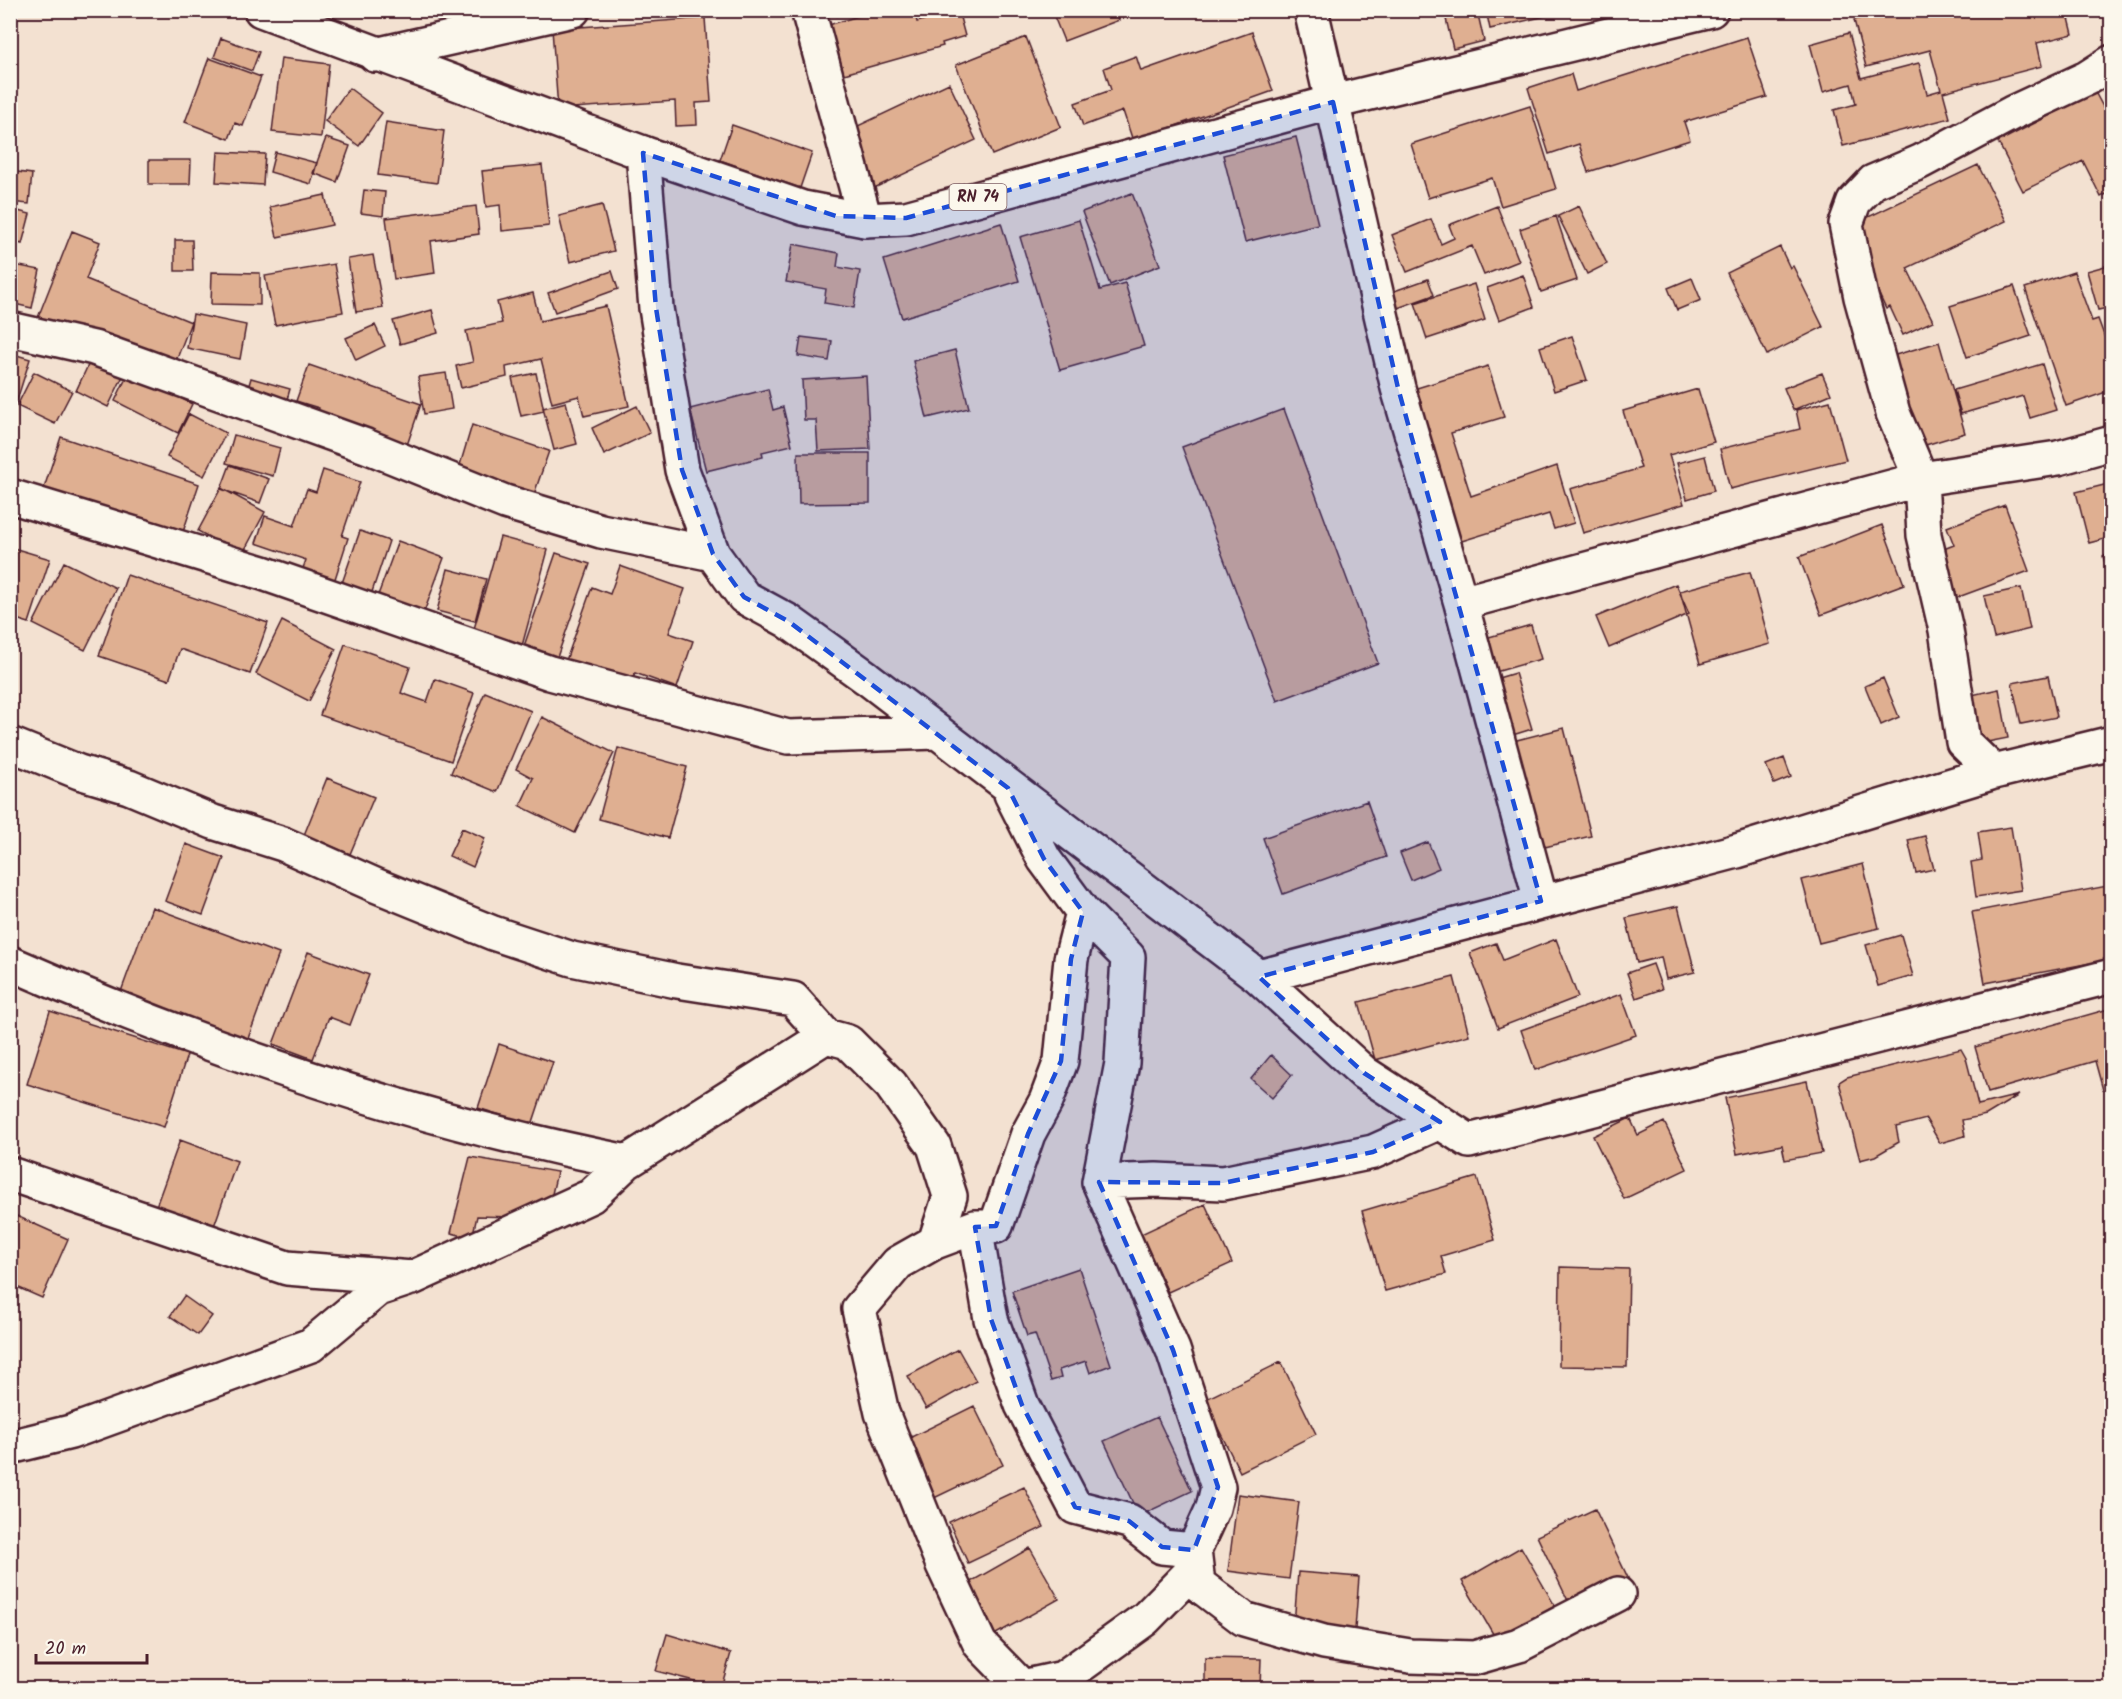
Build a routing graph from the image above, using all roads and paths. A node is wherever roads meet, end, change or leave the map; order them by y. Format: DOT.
graph roads {
  1 [pos="261,10"];
  2 [pos="573,10"];
  3 [pos="808,10"];
  4 [pos="1311,10"];
  5 [pos="1711,10"];
  6 [pos="375,56"];
  7 [pos="2112,62"];
  8 [pos="1332,102"];
  9 [pos="643,153"];
  10 [pos="865,220"];
  11 [pos="10,329"];
  12 [pos="2112,443"];
  13 [pos="1921,479"];
  14 [pos="10,496"];
  15 [pos="713,554"];
  16 [pos="1461,603"];
  17 [pos="937,732"];
  18 [pos="2112,743"];
  19 [pos="10,744"];
  20 [pos="1994,772"];
  21 [pos="1008,788"];
  22 [pos="1541,902"];
  23 [pos="1083,912"];
  24 [pos="10,963"];
  25 [pos="2112,975"];
  26 [pos="1259,977"];
  27 [pos="826,1036"];
  28 [pos="1440,1122"];
  29 [pos="627,1162"];
  30 [pos="10,1174"];
  31 [pos="1099,1182"];
  32 [pos="975,1227"];
  33 [pos="935,1242"];
  34 [pos="412,1278"];
  35 [pos="10,1447"];
  36 [pos="1195,1558"];
  37 [pos="1618,1594"];
  1 -- 6 [label="street, RN 74"];
  2 -- 6 [label="street"];
  3 -- 10 [label="street"];
  4 -- 8 [label="street"];
  5 -- 8 [label="street, RN 74"];
  6 -- 9 [label="street, RN 74"];
  7 -- 13 [label="street"];
  8 -- 10 [label="street, RN 74"];
  8 -- 16 [label="street"];
  9 -- 10 [label="street, RN 74"];
  9 -- 15 [label="street"];
  11 -- 15 [label="street"];
  12 -- 13 [label="street"];
  13 -- 16 [label="street"];
  13 -- 20 [label="street"];
  14 -- 17 [label="street"];
  15 -- 17 [label="street"];
  16 -- 22 [label="street"];
  17 -- 21 [label="street"];
  18 -- 20 [label="street"];
  19 -- 27 [label="street"];
  20 -- 22 [label="street"];
  21 -- 23 [label="street"];
  21 -- 26 [label="street"];
  22 -- 26 [label="street"];
  23 -- 31 [label="street"];
  23 -- 32 [label="street"];
  24 -- 29 [label="street"];
  25 -- 28 [label="street"];
  26 -- 28 [label="street"];
  27 -- 29 [label="street"];
  27 -- 33 [label="street"];
  28 -- 31 [label="street"];
  29 -- 34 [label="street"];
  30 -- 34 [label="street"];
  31 -- 36 [label="street"];
  32 -- 33 [label="street"];
  32 -- 36 [label="street"];
  33 -- 36 [label="street"];
  34 -- 35 [label="street"];
  36 -- 37 [label="street"];
}
